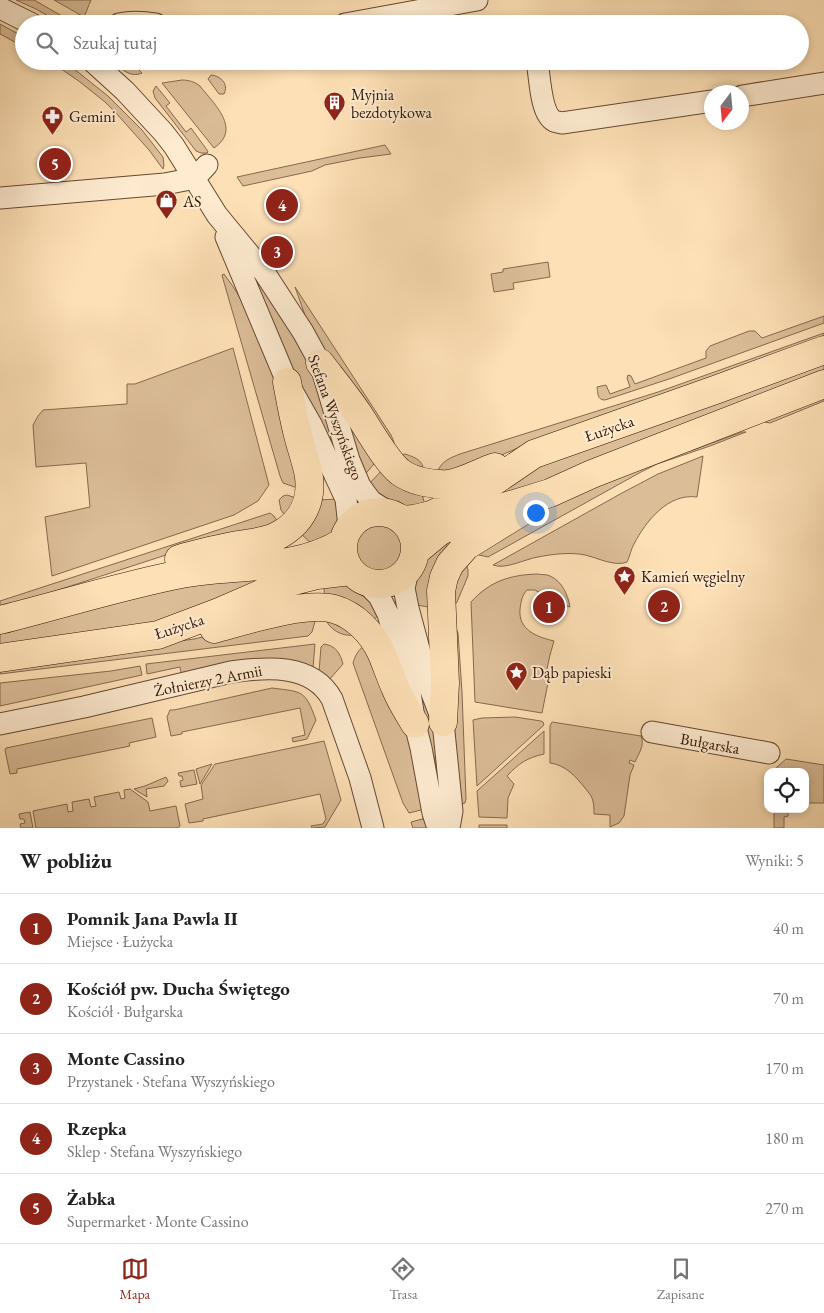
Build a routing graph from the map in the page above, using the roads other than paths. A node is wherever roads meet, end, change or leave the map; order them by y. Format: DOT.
graph roads {
  1 [pos="477,0"];
  2 [pos="0,8"];
  3 [pos="394,15"];
  4 [pos="15,16"];
  5 [pos="102,70"];
  6 [pos="538,70"];
  7 [pos="824,83"];
  8 [pos="749,95"];
  9 [pos="704,102"];
  10 [pos="201,172"];
  11 [pos="0,198"];
  12 [pos="217,215"];
  13 [pos="824,350"];
  14 [pos="320,363"];
  15 [pos="287,382"];
  16 [pos="824,384"];
  17 [pos="534,454"];
  18 [pos="550,493"];
  19 [pos="398,517"];
  20 [pos="346,535"];
  21 [pos="412,561"];
  22 [pos="357,576"];
  23 [pos="114,589"];
  24 [pos="0,620"];
  25 [pos="158,635"];
  26 [pos="0,658"];
  27 [pos="443,722"];
  28 [pos="0,724"];
  29 [pos="414,724"];
  30 [pos="652,732"];
  31 [pos="769,753"];
  32 [pos="373,828"];
  33 [pos="438,828"];
  34 [pos="450,828"];
  1 -- 3 [label="street"];
  2 -- 4 [label="street"];
  5 -- 10 [label="street, Stefana Wyszyńskiego"];
  6 -- 9 [label="street"];
  7 -- 8 [label="street"];
  10 -- 11 [label="street"];
  10 -- 12 [label="street, Stefana Wyszyńskiego"];
  12 -- 14 [label="street, Stefana Wyszyńskiego"];
  12 -- 15 [label="street, Stefana Wyszyńskiego"];
  13 -- 17 [label="main road, Łużycka"];
  14 -- 17 [label="main road"];
  14 -- 19 [label="street, Stefana Wyszyńskiego"];
  15 -- 20 [label="street, Stefana Wyszyńskiego"];
  15 -- 23 [label="main road"];
  16 -- 18 [label="main road"];
  17 -- 19 [label="main road, Łużycka"];
  18 -- 21 [label="main road"];
  18 -- 27 [label="main road"];
  19 -- 20 [label="main road"];
  19 -- 21 [label="main road"];
  20 -- 22 [label="main road"];
  20 -- 23 [label="main road"];
  21 -- 22 [label="main road"];
  21 -- 27 [label="street"];
  22 -- 25 [label="main road, Łużycka"];
  22 -- 29 [label="street"];
  23 -- 24 [label="main road"];
  25 -- 26 [label="main road, Łużycka"];
  25 -- 29 [label="main road"];
  27 -- 34 [label="street"];
  28 -- 32 [label="street, Żołnierzy 2 Armii"];
  29 -- 33 [label="street"];
  30 -- 31 [label="street, Bułgarska"];
}
